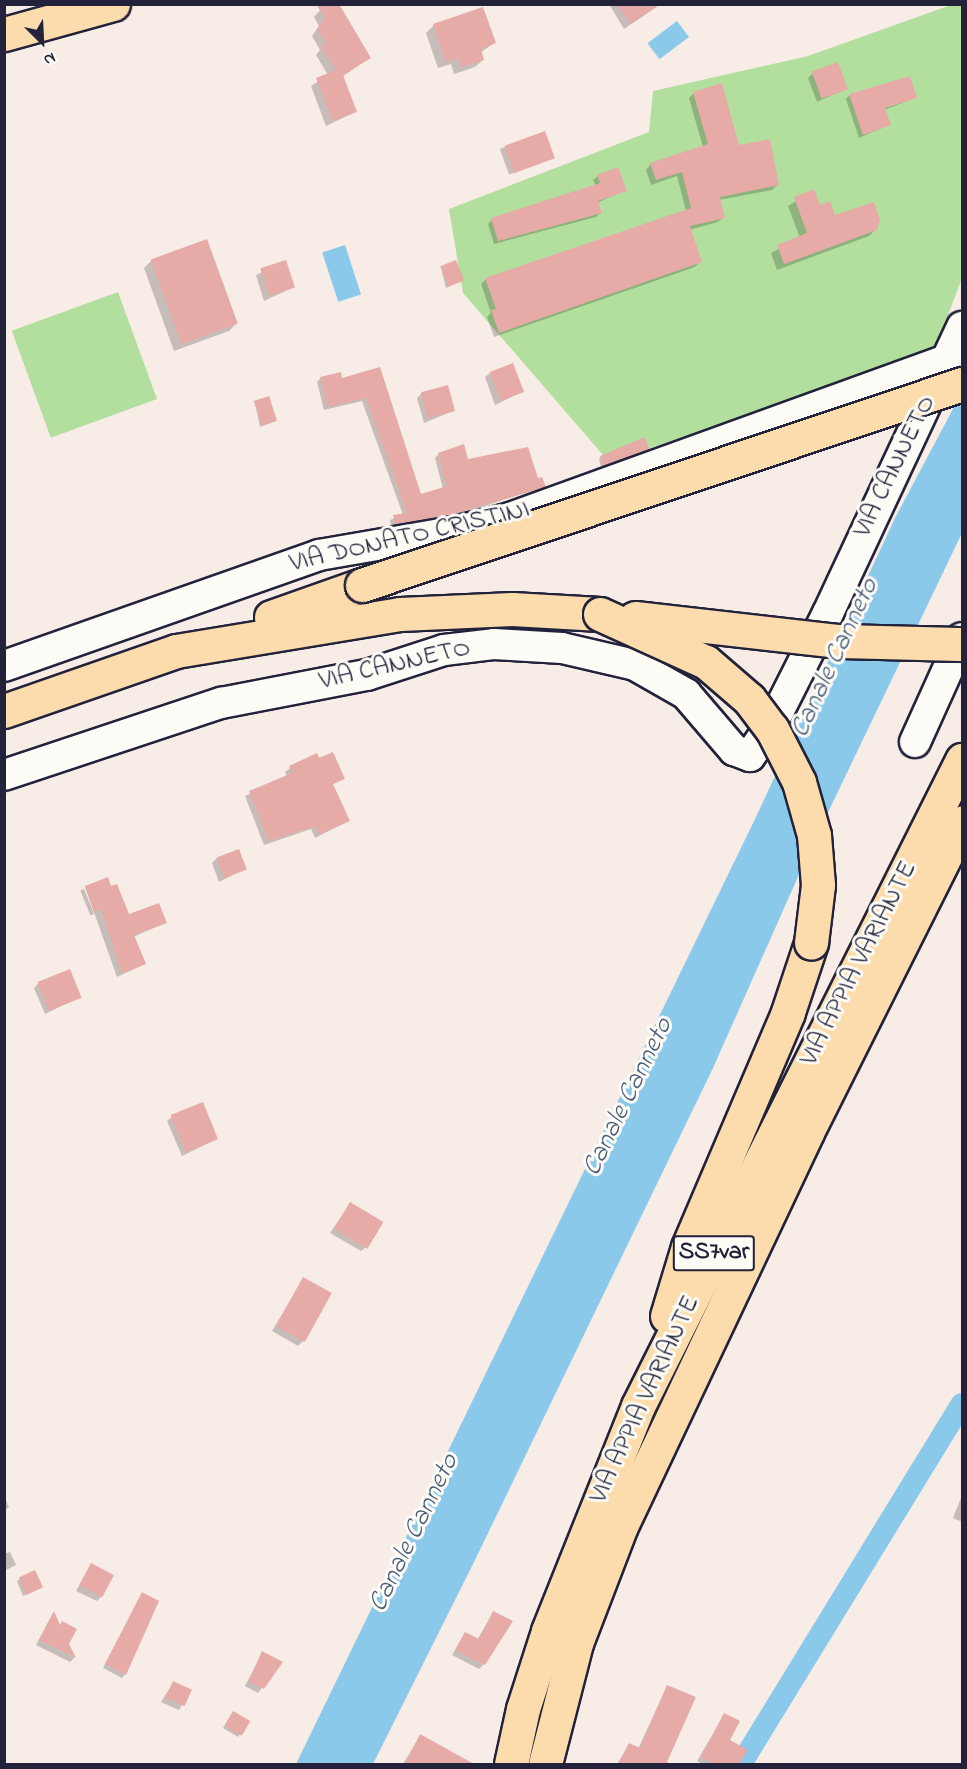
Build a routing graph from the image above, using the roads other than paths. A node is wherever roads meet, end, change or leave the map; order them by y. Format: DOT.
graph roads {
  1 [pos="113,4"];
  2 [pos="4,34"];
  3 [pos="963,327"];
  4 [pos="956,371"];
  5 [pos="600,614"];
  6 [pos="963,638"];
  7 [pos="963,644"];
  8 [pos="176,651"];
  9 [pos="4,666"];
  10 [pos="4,711"];
  11 [pos="915,742"];
  12 [pos="963,760"];
  13 [pos="4,775"];
  14 [pos="963,823"];
  15 [pos="655,1372"];
  16 [pos="511,1764"];
  17 [pos="545,1764"];
  1 -- 2 [label="main road"];
  3 -- 4 [label="street, VIA CANNETO"];
  4 -- 8 [label="main road, bridge"];
  4 -- 9 [label="street, VIA DONATO CRISTINI"];
  4 -- 13 [label="street, VIA CANNETO"];
  5 -- 7 [label="main road, bridge"];
  5 -- 8 [label="main road"];
  5 -- 15 [label="main road, bridge"];
  6 -- 11 [label="street"];
  8 -- 10 [label="main road"];
  12 -- 15 [label="main road, VIA APPIA VARIANTE / SS7var"];
  14 -- 17 [label="main road, VIA APPIA VARIANTE / SS7var"];
  15 -- 16 [label="main road, VIA APPIA VARIANTE / SS7var"];
}
